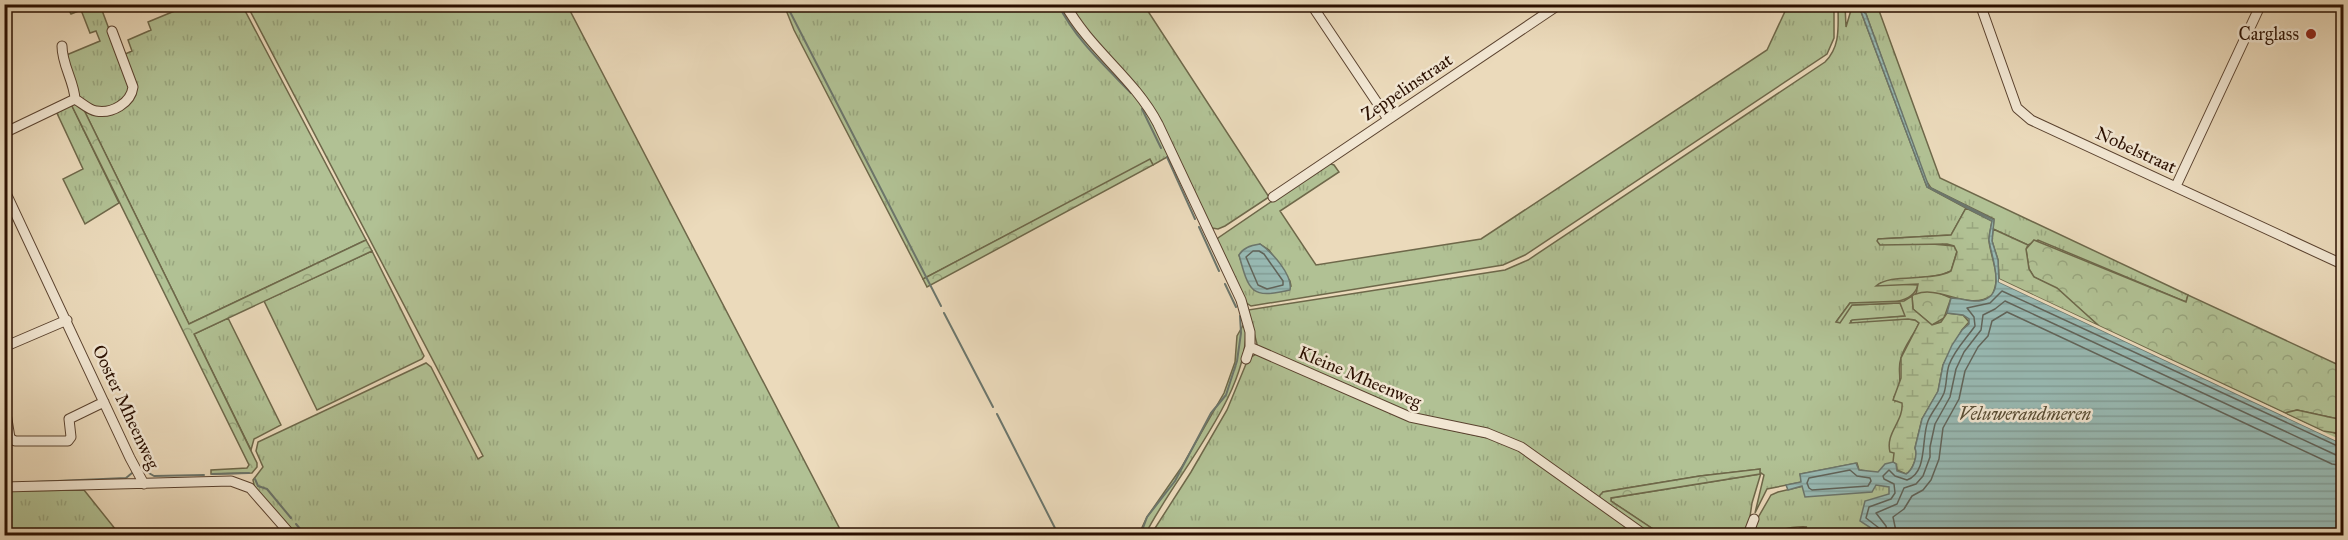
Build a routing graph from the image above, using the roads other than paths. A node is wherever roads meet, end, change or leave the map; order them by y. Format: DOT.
graph roads {
  1 [pos="1065,4"];
  2 [pos="1311,4"];
  3 [pos="1560,4"];
  4 [pos="1980,4"];
  5 [pos="2261,4"];
  6 [pos="2334,4"];
  7 [pos="2343,9"];
  8 [pos="112,31"];
  9 [pos="62,46"];
  10 [pos="75,99"];
  11 [pos="1388,119"];
  12 [pos="4,133"];
  13 [pos="2176,186"];
  14 [pos="6,195"];
  15 [pos="1273,197"];
  16 [pos="2343,265"];
  17 [pos="67,320"];
  18 [pos="4,347"];
  19 [pos="1250,347"];
  20 [pos="1246,359"];
  21 [pos="4,401"];
  22 [pos="104,402"];
  23 [pos="144,484"];
  24 [pos="4,487"];
  25 [pos="1754,519"];
  26 [pos="292,536"];
  27 [pos="1646,536"];
  28 [pos="1742,536"];
  1 -- 19 [label="street"];
  2 -- 11 [label="street"];
  3 -- 11 [label="street, Zeppelinstraat"];
  4 -- 13 [label="street, Nobelstraat"];
  5 -- 13 [label="street"];
  6 -- 7 [label="street"];
  8 -- 10 [label="street"];
  9 -- 10 [label="street"];
  10 -- 12 [label="street"];
  11 -- 15 [label="street, Zeppelinstraat"];
  13 -- 16 [label="street, Nobelstraat"];
  14 -- 17 [label="street, Ooster Mheenweg"];
  17 -- 18 [label="street"];
  17 -- 22 [label="street, Ooster Mheenweg"];
  19 -- 20 [label="street"];
  19 -- 27 [label="street, Kleine Mheenweg"];
  21 -- 22 [label="street"];
  22 -- 23 [label="street, Ooster Mheenweg"];
  23 -- 24 [label="street"];
  23 -- 26 [label="street, Ooster Mheenweg"];
  25 -- 28 [label="street"];
}
